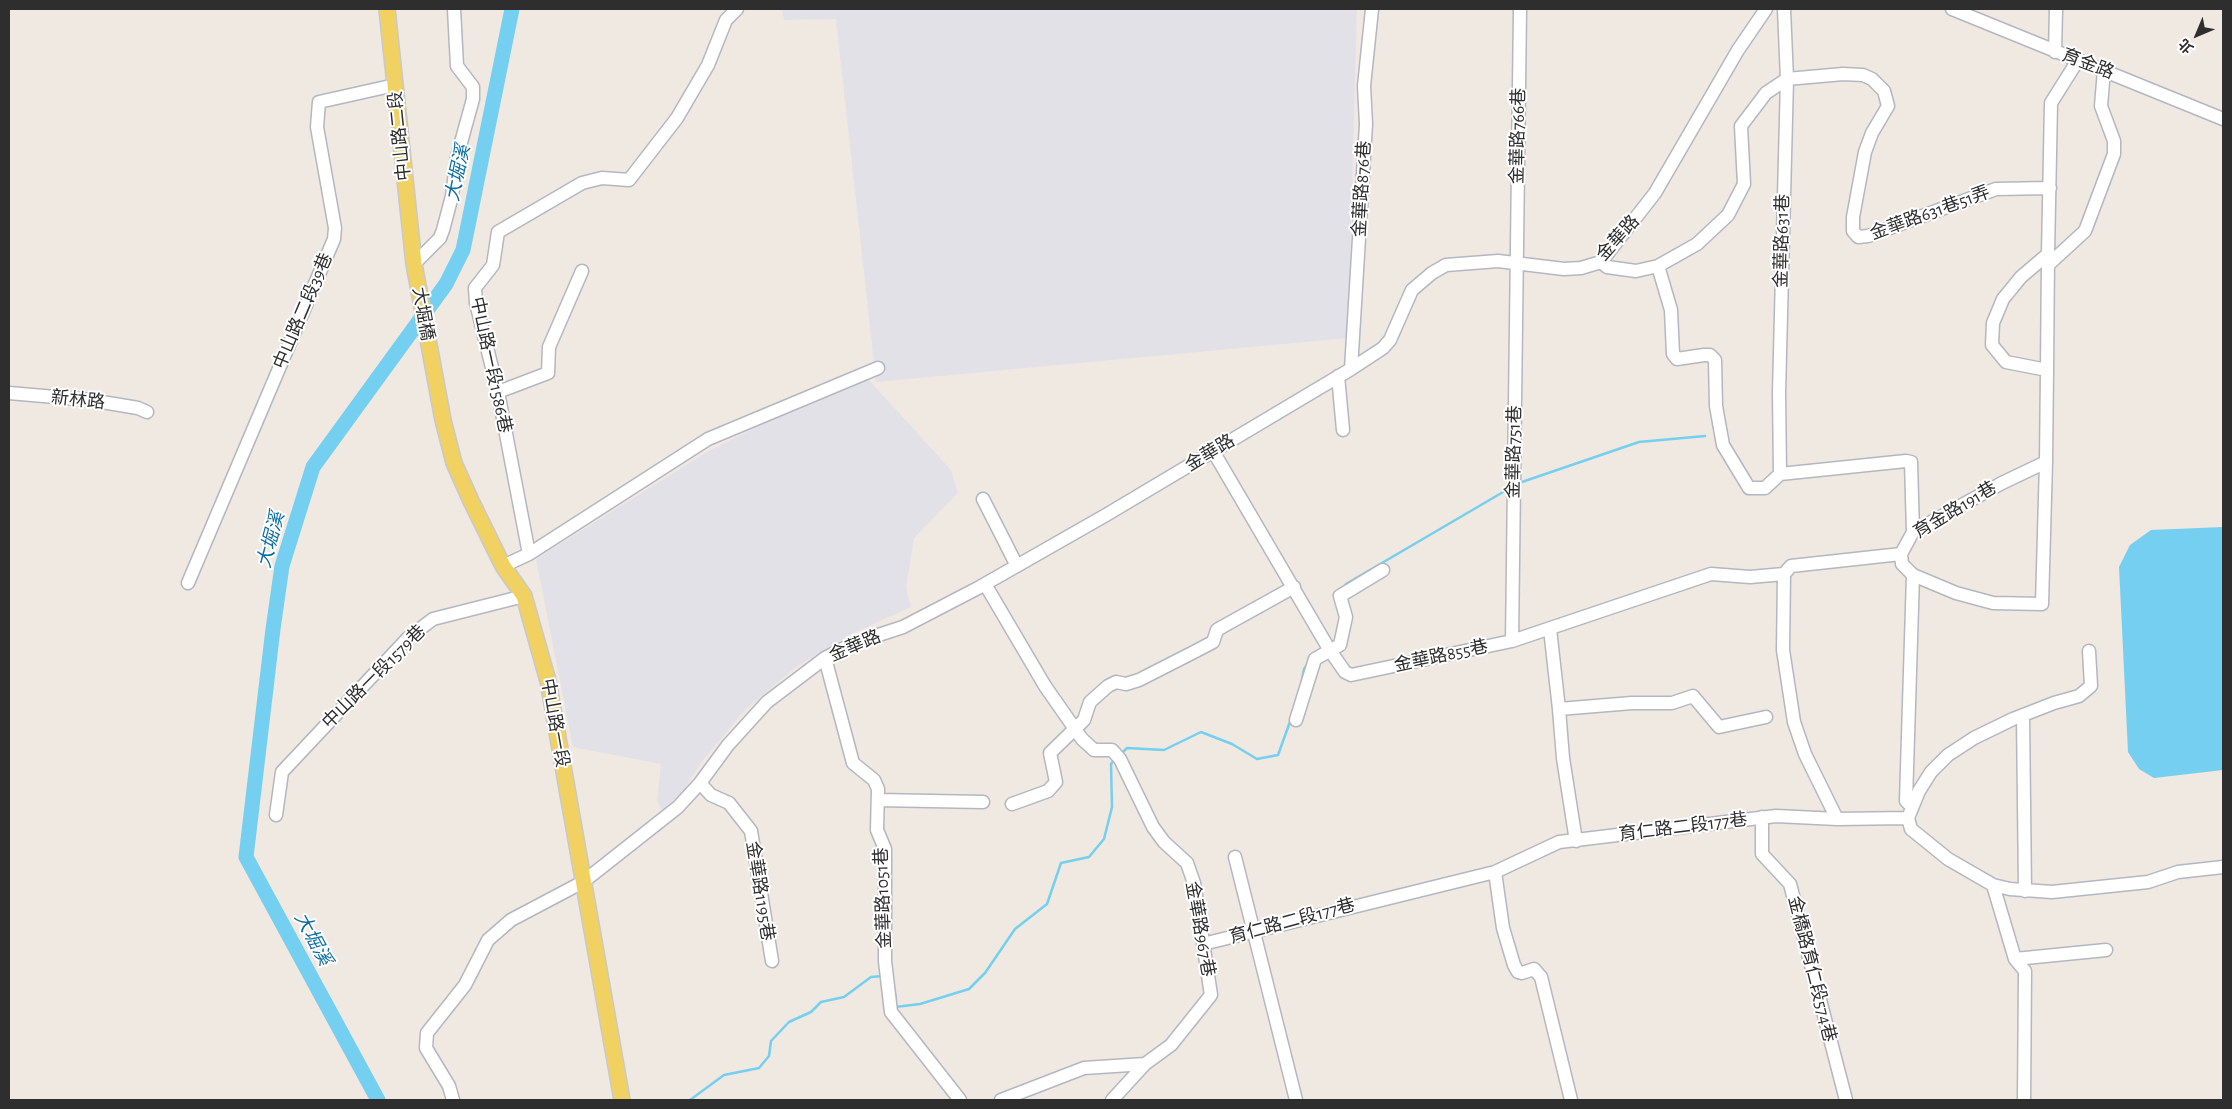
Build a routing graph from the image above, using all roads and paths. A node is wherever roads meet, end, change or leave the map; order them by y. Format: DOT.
graph roads {
  1 [pos="387,9"];
  2 [pos="454,9"];
  3 [pos="737,9"];
  4 [pos="1372,9"];
  5 [pos="1520,9"];
  6 [pos="1766,9"];
  7 [pos="1784,9"];
  8 [pos="1952,9"];
  9 [pos="2056,9"];
  10 [pos="2055,52"];
  11 [pos="2078,60"];
  12 [pos="2104,70"];
  13 [pos="1787,79"];
  14 [pos="395,85"];
  15 [pos="2223,119"];
  16 [pos="2050,188"];
  17 [pos="2049,259"];
  18 [pos="1601,262"];
  19 [pos="414,264"];
  20 [pos="1516,264"];
  21 [pos="1658,266"];
  22 [pos="582,271"];
  23 [pos="432,363"];
  24 [pos="878,368"];
  25 [pos="1351,369"];
  26 [pos="2047,370"];
  27 [pos="1338,376"];
  28 [pos="498,392"];
  29 [pos="9,393"];
  30 [pos="147,412"];
  31 [pos="1342,430"];
  32 [pos="1213,451"];
  33 [pos="2046,462"];
  34 [pos="1780,474"];
  35 [pos="983,499"];
  36 [pos="1913,532"];
  37 [pos="529,554"];
  38 [pos="1900,554"];
  39 [pos="503,566"];
  40 [pos="1017,566"];
  41 [pos="1383,570"];
  42 [pos="1784,574"];
  43 [pos="1913,575"];
  44 [pos="188,583"];
  45 [pos="985,584"];
  46 [pos="1294,587"];
  47 [pos="524,596"];
  48 [pos="1550,629"];
  49 [pos="1512,641"];
  50 [pos="1328,648"];
  51 [pos="2090,651"];
  52 [pos="825,658"];
  53 [pos="1559,709"];
  54 [pos="2023,715"];
  55 [pos="1766,717"];
  56 [pos="1296,720"];
  57 [pos="1076,728"];
  58 [pos="700,783"];
  59 [pos="878,800"];
  60 [pos="984,802"];
  61 [pos="1012,804"];
  62 [pos="1910,812"];
  63 [pos="276,815"];
  64 [pos="1762,817"];
  65 [pos="1837,819"];
  66 [pos="1576,841"];
  67 [pos="1235,857"];
  68 [pos="2223,866"];
  69 [pos="1494,872"];
  70 [pos="583,882"];
  71 [pos="1993,885"];
  72 [pos="2026,891"];
  73 [pos="1254,931"];
  74 [pos="1203,944"];
  75 [pos="2106,950"];
  76 [pos="2015,959"];
  77 [pos="772,961"];
  78 [pos="1146,1064"];
  79 [pos="453,1100"];
  80 [pos="622,1100"];
  81 [pos="960,1100"];
  82 [pos="1001,1100"];
  83 [pos="1112,1100"];
  84 [pos="1296,1100"];
  85 [pos="1571,1100"];
  86 [pos="1846,1100"];
  87 [pos="2024,1100"];
  1 -- 14 [label="main road, 中山路二段"];
  2 -- 19 [label="street"];
  3 -- 28 [label="street, 中山路一段1586巷"];
  4 -- 25 [label="street, 金華路876巷"];
  5 -- 20 [label="street, 金華路766巷"];
  6 -- 18 [label="street, 金華路"];
  7 -- 13 [label="street, 金華路631巷"];
  8 -- 10 [label="street, 育金路"];
  9 -- 10 [label="street"];
  10 -- 11 [label="street, 育金路"];
  11 -- 12 [label="street, 育金路"];
  11 -- 16 [label="street"];
  12 -- 15 [label="street, 育金路"];
  12 -- 17 [label="street"];
  13 -- 16 [label="street, 金華路631巷51弄"];
  13 -- 21 [label="street"];
  13 -- 34 [label="street, 金華路631巷"];
  14 -- 19 [label="main road, 中山路二段"];
  14 -- 44 [label="street, 中山路二段39巷"];
  16 -- 17 [label="street"];
  17 -- 26 [label="street"];
  17 -- 26 [label="street"];
  18 -- 20 [label="street, 金華路"];
  18 -- 21 [label="street"];
  19 -- 23 [label="main road, 大堀橋"];
  20 -- 25 [label="street, 金華路"];
  20 -- 49 [label="street, 金華路751巷"];
  21 -- 34 [label="street"];
  22 -- 28 [label="street"];
  23 -- 39 [label="main road, 中山路一段"];
  24 -- 37 [label="street"];
  25 -- 27 [label="street, 金華路"];
  26 -- 33 [label="street"];
  27 -- 31 [label="street"];
  27 -- 32 [label="street, 金華路"];
  28 -- 37 [label="street, 中山路一段1586巷"];
  29 -- 30 [label="street, 新林路"];
  32 -- 40 [label="street, 金華路"];
  32 -- 46 [label="street, 金華路855巷"];
  33 -- 36 [label="street, 育金路191巷"];
  33 -- 43 [label="street"];
  34 -- 36 [label="street"];
  35 -- 40 [label="street"];
  36 -- 38 [label="street, 育金路191巷"];
  37 -- 39 [label="street"];
  38 -- 42 [label="street, 金華路855巷"];
  38 -- 43 [label="street, 育金路191巷"];
  39 -- 47 [label="main road, 中山路一段"];
  40 -- 45 [label="street, 金華路"];
  41 -- 50 [label="street"];
  42 -- 48 [label="street, 金華路855巷"];
  42 -- 65 [label="street"];
  43 -- 62 [label="street"];
  45 -- 52 [label="street, 金華路"];
  45 -- 57 [label="street, 金華路967巷"];
  46 -- 50 [label="street, 金華路855巷"];
  46 -- 57 [label="street"];
  47 -- 63 [label="street, 中山路一段1579巷"];
  47 -- 70 [label="main road, 中山路一段"];
  48 -- 49 [label="street, 金華路855巷"];
  48 -- 53 [label="street"];
  49 -- 50 [label="street, 金華路855巷"];
  50 -- 56 [label="street"];
  51 -- 54 [label="street"];
  52 -- 58 [label="street, 金華路"];
  52 -- 59 [label="street, 金華路1051巷"];
  53 -- 55 [label="street"];
  53 -- 66 [label="street"];
  54 -- 62 [label="street"];
  54 -- 72 [label="street"];
  57 -- 61 [label="street"];
  57 -- 74 [label="street, 金華路967巷"];
  58 -- 70 [label="street, 金華路"];
  58 -- 77 [label="street, 金華路1195巷"];
  59 -- 60 [label="street"];
  59 -- 81 [label="street, 金華路1051巷"];
  62 -- 65 [label="street, 育仁路二段177巷"];
  62 -- 71 [label="street"];
  64 -- 65 [label="street, 育仁路二段177巷"];
  64 -- 66 [label="street, 育仁路二段177巷"];
  64 -- 86 [label="street, 金橋路育仁段574巷"];
  66 -- 69 [label="street, 育仁路二段177巷"];
  67 -- 73 [label="street"];
  68 -- 72 [label="street"];
  69 -- 73 [label="street, 育仁路二段177巷"];
  69 -- 85 [label="street"];
  70 -- 79 [label="street, 金華路"];
  70 -- 80 [label="main road, 中山路一段"];
  71 -- 72 [label="street"];
  71 -- 76 [label="street"];
  73 -- 74 [label="street, 育仁路二段177巷"];
  73 -- 84 [label="street"];
  74 -- 78 [label="street, 金華路967巷"];
  75 -- 76 [label="street"];
  76 -- 87 [label="street"];
  78 -- 82 [label="street"];
  78 -- 83 [label="street, 金華路967巷"];
}
